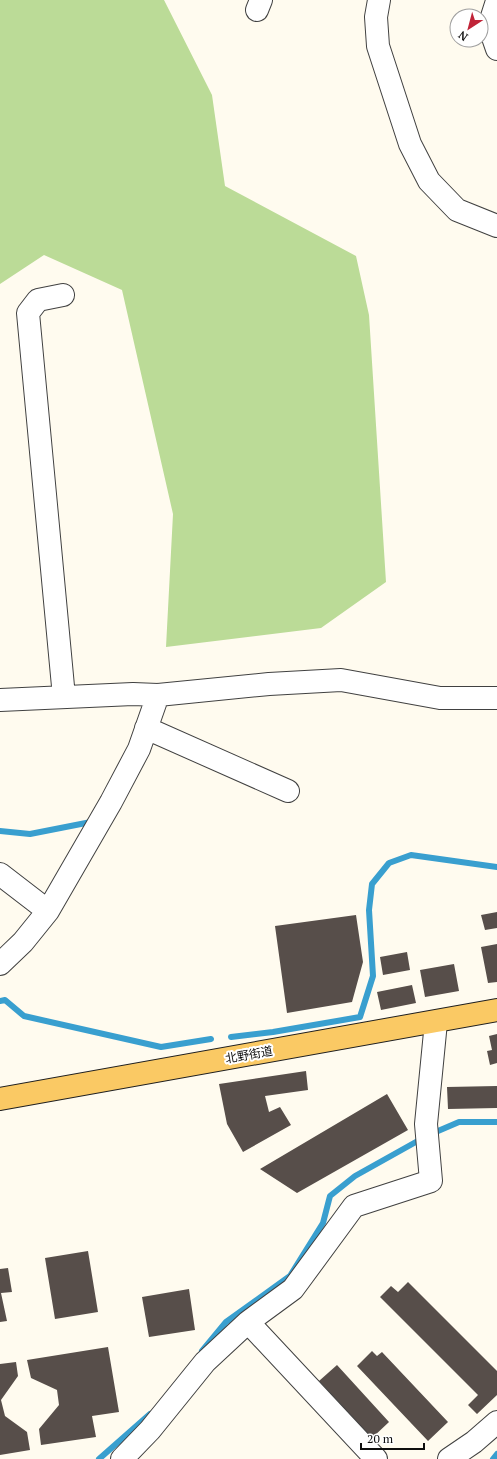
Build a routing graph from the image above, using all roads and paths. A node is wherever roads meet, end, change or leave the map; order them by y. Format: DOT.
graph roads {
  1 [pos="379,0"];
  2 [pos="497,1"];
  3 [pos="497,49"];
  4 [pos="497,226"];
  5 [pos="63,295"];
  6 [pos="158,695"];
  7 [pos="64,697"];
  8 [pos="497,698"];
  9 [pos="0,700"];
  10 [pos="146,728"];
  11 [pos="288,792"];
  12 [pos="0,874"];
  13 [pos="48,911"];
  14 [pos="0,964"];
  15 [pos="497,1010"];
  16 [pos="436,1022"];
  17 [pos="0,1099"];
  18 [pos="248,1322"];
  19 [pos="497,1422"];
  20 [pos="122,1459"];
  21 [pos="376,1459"];
  22 [pos="449,1459"];
  1 -- 4 [label="street"];
  2 -- 3 [label="street"];
  5 -- 7 [label="street"];
  6 -- 7 [label="street"];
  6 -- 8 [label="street"];
  6 -- 10 [label="street"];
  7 -- 9 [label="street"];
  10 -- 11 [label="street"];
  10 -- 13 [label="street"];
  12 -- 13 [label="street"];
  13 -- 14 [label="street"];
  15 -- 16 [label="main road, 北野街道"];
  16 -- 17 [label="main road, 北野街道"];
  16 -- 18 [label="street"];
  18 -- 20 [label="street"];
  18 -- 21 [label="street"];
  19 -- 22 [label="street"];
}
